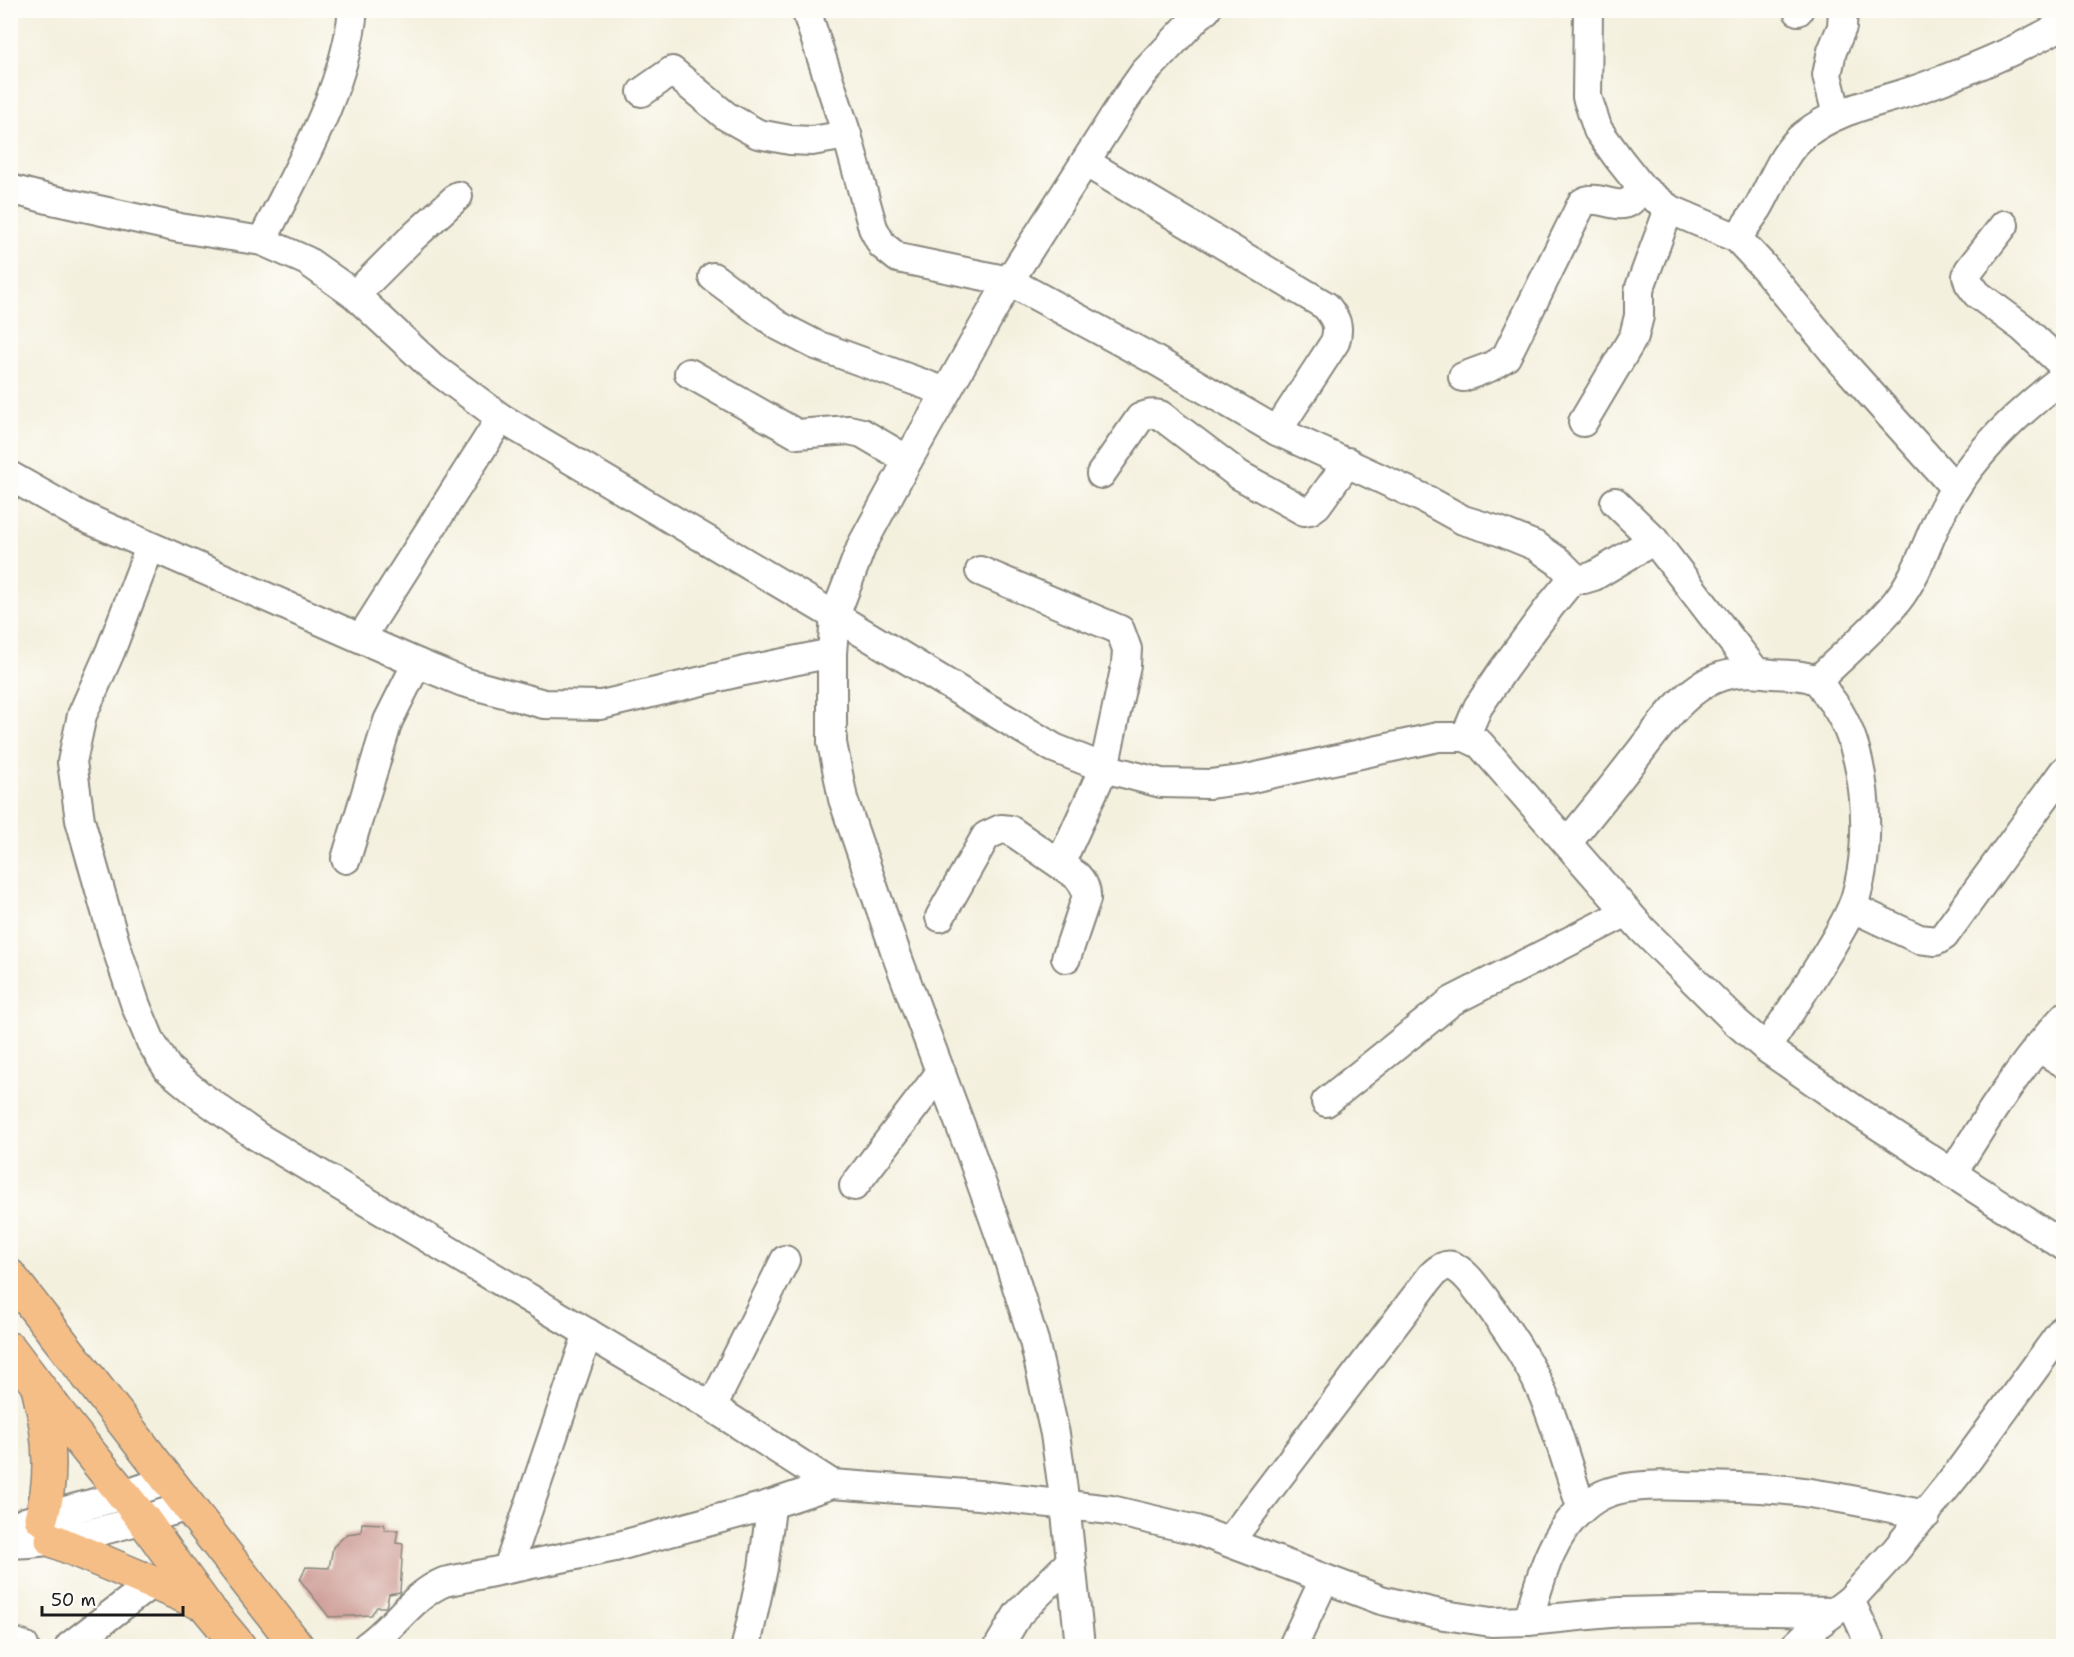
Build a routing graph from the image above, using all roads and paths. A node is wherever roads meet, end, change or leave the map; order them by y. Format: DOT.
graph roads {
  1 [pos="353,10"];
  2 [pos="806,10"];
  3 [pos="1206,10"];
  4 [pos="1588,10"];
  5 [pos="1843,10"];
  6 [pos="2064,24"];
  7 [pos="642,92"];
  8 [pos="1837,116"];
  9 [pos="847,135"];
  10 [pos="1084,162"];
  11 [pos="1642,188"];
  12 [pos="10,189"];
  13 [pos="458,196"];
  14 [pos="1669,209"];
  15 [pos="2004,225"];
  16 [pos="1737,238"];
  17 [pos="262,242"];
  18 [pos="713,277"];
  19 [pos="1009,281"];
  20 [pos="355,295"];
  21 [pos="2064,366"];
  22 [pos="689,373"];
  23 [pos="1462,376"];
  24 [pos="2064,377"];
  25 [pos="946,392"];
  26 [pos="501,418"];
  27 [pos="1583,422"];
  28 [pos="1277,431"];
  29 [pos="908,460"];
  30 [pos="1348,462"];
  31 [pos="1101,474"];
  32 [pos="10,476"];
  33 [pos="1955,488"];
  34 [pos="1616,502"];
  35 [pos="1654,540"];
  36 [pos="150,547"];
  37 [pos="980,571"];
  38 [pos="1574,577"];
  39 [pos="835,616"];
  40 [pos="362,638"];
  41 [pos="832,653"];
  42 [pos="417,663"];
  43 [pos="1756,672"];
  44 [pos="1817,681"];
  45 [pos="1465,737"];
  46 [pos="1104,768"];
  47 [pos="2064,771"];
  48 [pos="1566,843"];
  49 [pos="346,859"];
  50 [pos="1060,864"];
  51 [pos="1853,908"];
  52 [pos="1627,912"];
  53 [pos="940,917"];
  54 [pos="1066,958"];
  55 [pos="2064,1017"];
  56 [pos="2037,1047"];
  57 [pos="1766,1048"];
  58 [pos="2064,1063"];
  59 [pos="941,1072"];
  60 [pos="1326,1102"];
  61 [pos="1952,1174"];
  62 [pos="854,1186"];
  63 [pos="2064,1246"];
  64 [pos="784,1260"];
  65 [pos="10,1276"];
  66 [pos="2064,1328"];
  67 [pos="588,1333"];
  68 [pos="10,1349"];
  69 [pos="36,1381"];
  70 [pos="712,1407"];
  71 [pos="168,1480"];
  72 [pos="832,1484"];
  73 [pos="1065,1504"];
  74 [pos="769,1505"];
  75 [pos="189,1506"];
  76 [pos="133,1507"];
  77 [pos="1581,1509"];
  78 [pos="1926,1515"];
  79 [pos="47,1529"];
  80 [pos="10,1531"];
  81 [pos="1228,1542"];
  82 [pos="10,1544"];
  83 [pos="1071,1561"];
  84 [pos="508,1568"];
  85 [pos="1324,1580"];
  86 [pos="152,1583"];
  87 [pos="205,1605"];
  88 [pos="1842,1606"];
  89 [pos="1528,1621"];
  90 [pos="10,1641"];
  91 [pos="24,1647"];
  92 [pos="70,1647"];
  93 [pos="238,1647"];
  94 [pos="297,1647"];
  95 [pos="367,1647"];
  96 [pos="746,1647"];
  97 [pos="999,1647"];
  98 [pos="1080,1647"];
  99 [pos="1293,1647"];
  100 [pos="1795,1647"];
  101 [pos="1871,1647"];
  1 -- 17 [label="street"];
  2 -- 9 [label="street"];
  3 -- 10 [label="street"];
  4 -- 11 [label="street"];
  5 -- 8 [label="street"];
  6 -- 8 [label="street"];
  7 -- 9 [label="street"];
  8 -- 16 [label="street"];
  9 -- 19 [label="street"];
  10 -- 19 [label="street"];
  10 -- 28 [label="street"];
  11 -- 14 [label="street"];
  11 -- 23 [label="street"];
  12 -- 17 [label="street"];
  13 -- 20 [label="street"];
  14 -- 16 [label="street"];
  14 -- 27 [label="street"];
  15 -- 21 [label="street"];
  16 -- 33 [label="street"];
  17 -- 20 [label="street"];
  18 -- 25 [label="street"];
  19 -- 25 [label="street"];
  19 -- 28 [label="street"];
  20 -- 26 [label="street"];
  22 -- 29 [label="street"];
  24 -- 33 [label="street"];
  25 -- 29 [label="street"];
  26 -- 39 [label="street"];
  26 -- 40 [label="street"];
  28 -- 30 [label="street"];
  29 -- 39 [label="street"];
  30 -- 31 [label="street"];
  30 -- 38 [label="street"];
  32 -- 36 [label="street"];
  33 -- 44 [label="street"];
  34 -- 35 [label="street"];
  35 -- 38 [label="street"];
  35 -- 43 [label="street"];
  36 -- 40 [label="street"];
  36 -- 67 [label="street"];
  37 -- 46 [label="street"];
  38 -- 45 [label="street"];
  39 -- 41 [label="street"];
  39 -- 46 [label="street"];
  40 -- 42 [label="street"];
  41 -- 42 [label="street"];
  41 -- 59 [label="street"];
  42 -- 49 [label="street"];
  43 -- 44 [label="street"];
  43 -- 48 [label="street"];
  44 -- 51 [label="street"];
  45 -- 46 [label="street"];
  45 -- 48 [label="street"];
  46 -- 50 [label="street"];
  47 -- 51 [label="street"];
  48 -- 52 [label="street"];
  50 -- 53 [label="street"];
  50 -- 54 [label="street"];
  51 -- 57 [label="street"];
  52 -- 57 [label="street"];
  52 -- 60 [label="street"];
  55 -- 56 [label="street"];
  56 -- 58 [label="street"];
  56 -- 61 [label="street"];
  57 -- 61 [label="street"];
  59 -- 62 [label="street"];
  59 -- 73 [label="street"];
  61 -- 63 [label="street"];
  64 -- 70 [label="street"];
  65 -- 71 [label="main road"];
  66 -- 78 [label="street"];
  67 -- 70 [label="street"];
  67 -- 84 [label="street"];
  68 -- 69 [label="main road"];
  69 -- 76 [label="main road"];
  69 -- 79 [label="main road"];
  70 -- 72 [label="street"];
  71 -- 75 [label="main road"];
  71 -- 76 [label="street"];
  72 -- 73 [label="street"];
  72 -- 74 [label="street"];
  73 -- 81 [label="street"];
  73 -- 83 [label="street"];
  74 -- 84 [label="street"];
  74 -- 96 [label="street"];
  75 -- 76 [label="street"];
  75 -- 94 [label="main road"];
  76 -- 79 [label="street"];
  76 -- 87 [label="main road"];
  77 -- 78 [label="street"];
  77 -- 81 [label="street"];
  77 -- 89 [label="street"];
  78 -- 88 [label="street"];
  79 -- 80 [label="street"];
  79 -- 82 [label="street"];
  79 -- 86 [label="main road"];
  81 -- 85 [label="street"];
  83 -- 97 [label="street"];
  83 -- 98 [label="street"];
  84 -- 95 [label="street"];
  85 -- 89 [label="street"];
  85 -- 99 [label="street"];
  86 -- 87 [label="main road"];
  86 -- 92 [label="street"];
  87 -- 93 [label="main road"];
  88 -- 89 [label="street"];
  88 -- 100 [label="street"];
  88 -- 101 [label="street"];
  90 -- 91 [label="street"];
}
